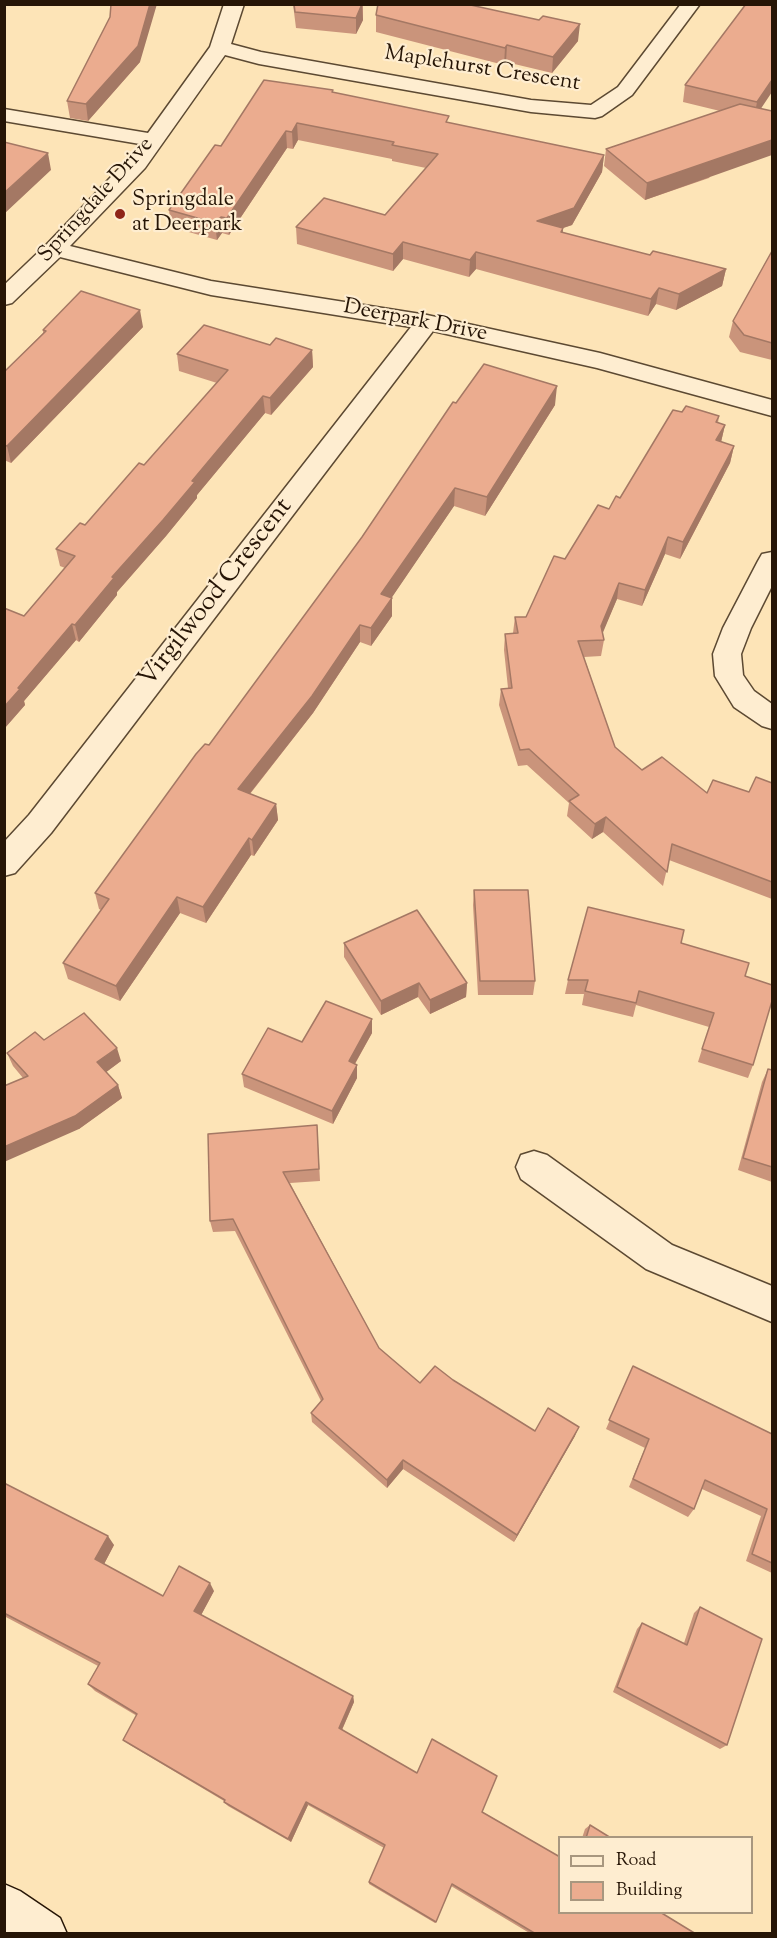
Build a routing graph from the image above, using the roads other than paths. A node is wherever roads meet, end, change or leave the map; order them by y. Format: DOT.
graph roads {
  1 [pos="234,4"];
  2 [pos="691,4"];
  3 [pos="220,47"];
  4 [pos="4,115"];
  5 [pos="153,140"];
  6 [pos="55,249"];
  7 [pos="4,298"];
  8 [pos="427,322"];
  9 [pos="772,408"];
  10 [pos="772,561"];
  11 [pos="772,718"];
  12 [pos="4,864"];
  13 [pos="534,1167"];
  14 [pos="772,1304"];
  15 [pos="4,1907"];
  16 [pos="44,1934"];
  1 -- 3 [label="street, Springdale Drive"];
  2 -- 3 [label="street, Maplehurst Crescent"];
  3 -- 5 [label="street, Springdale Drive"];
  4 -- 5 [label="street"];
  5 -- 6 [label="street, Springdale Drive"];
  6 -- 7 [label="street, Springdale Drive"];
  6 -- 8 [label="street, Deerpark Drive"];
  8 -- 9 [label="street, Deerpark Drive"];
  8 -- 12 [label="street, Virgilwood Crescent"];
  10 -- 11 [label="street"];
  13 -- 14 [label="street"];
  15 -- 16 [label="street"];
}
